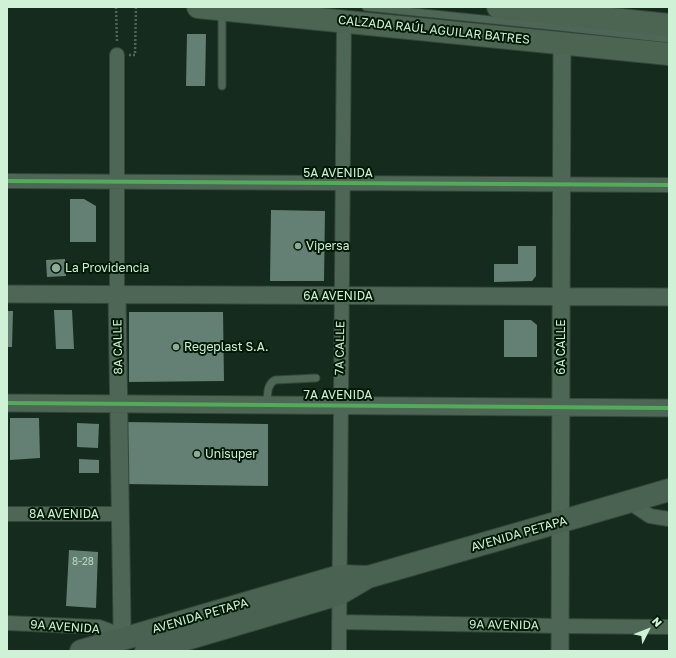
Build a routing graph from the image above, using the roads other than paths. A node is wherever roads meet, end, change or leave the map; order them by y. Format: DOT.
graph roads {
  1 [pos="198,7"];
  2 [pos="366,7"];
  3 [pos="498,7"];
  4 [pos="222,9"];
  5 [pos="566,10"];
  6 [pos="344,21"];
  7 [pos="669,25"];
  8 [pos="669,40"];
  9 [pos="562,43"];
  10 [pos="669,54"];
  11 [pos="117,55"];
  12 [pos="222,86"];
  13 [pos="7,181"];
  14 [pos="118,182"];
  15 [pos="342,183"];
  16 [pos="561,185"];
  17 [pos="669,185"];
  18 [pos="7,294"];
  19 [pos="117,295"];
  20 [pos="341,296"];
  21 [pos="561,297"];
  22 [pos="669,297"];
  23 [pos="316,378"];
  24 [pos="7,403"];
  25 [pos="119,404"];
  26 [pos="267,405"];
  27 [pos="340,405"];
  28 [pos="560,407"];
  29 [pos="669,408"];
  30 [pos="669,490"];
  31 [pos="629,502"];
  32 [pos="7,514"];
  33 [pos="120,514"];
  34 [pos="669,519"];
  35 [pos="559,522"];
  36 [pos="340,585"];
  37 [pos="339,622"];
  38 [pos="7,624"];
  39 [pos="560,626"];
  40 [pos="669,627"];
  41 [pos="121,638"];
  42 [pos="81,651"];
  43 [pos="146,651"];
  44 [pos="339,651"];
  45 [pos="560,651"];
  1 -- 4 [label="highway, CALZADA RAÚL AGUILAR BATRES"];
  2 -- 8 [label="lane"];
  3 -- 5 [label="highway"];
  4 -- 6 [label="highway, CALZADA RAÚL AGUILAR BATRES"];
  4 -- 12 [label="lane"];
  5 -- 7 [label="highway"];
  6 -- 9 [label="highway, CALZADA RAÚL AGUILAR BATRES"];
  6 -- 15 [label="street, 7A CALLE"];
  9 -- 10 [label="highway, CALZADA RAÚL AGUILAR BATRES"];
  9 -- 16 [label="street, 6A CALLE"];
  11 -- 14 [label="street, 8A CALLE"];
  13 -- 14 [label="street, 5A AVENIDA"];
  14 -- 15 [label="street, 5A AVENIDA"];
  14 -- 19 [label="street, 8A CALLE"];
  15 -- 16 [label="street, 5A AVENIDA"];
  15 -- 20 [label="street, 7A CALLE"];
  16 -- 17 [label="street, 5A AVENIDA"];
  16 -- 21 [label="street, 6A CALLE"];
  18 -- 19 [label="street, 6A AVENIDA"];
  19 -- 20 [label="street, 6A AVENIDA"];
  19 -- 25 [label="street, 8A CALLE"];
  20 -- 21 [label="street, 6A AVENIDA"];
  20 -- 27 [label="street, 7A CALLE"];
  21 -- 22 [label="street, 6A AVENIDA"];
  21 -- 28 [label="street, 6A CALLE"];
  23 -- 26 [label="lane"];
  24 -- 25 [label="street, 7A AVENIDA"];
  25 -- 26 [label="street, 7A AVENIDA"];
  25 -- 33 [label="street, 8A CALLE"];
  26 -- 27 [label="street, 7A AVENIDA"];
  27 -- 28 [label="street, 7A AVENIDA"];
  27 -- 36 [label="street, 7A CALLE"];
  28 -- 29 [label="street, 7A AVENIDA"];
  28 -- 35 [label="street, 6A CALLE"];
  30 -- 31 [label="main road, AVENIDA PETAPA"];
  31 -- 34 [label="street"];
  31 -- 35 [label="main road, AVENIDA PETAPA"];
  32 -- 33 [label="street, 8A AVENIDA"];
  33 -- 41 [label="street, 8A CALLE"];
  35 -- 36 [label="main road, AVENIDA PETAPA"];
  35 -- 39 [label="street, 6A CALLE"];
  36 -- 37 [label="street, 7A CALLE"];
  36 -- 41 [label="main road, AVENIDA PETAPA"];
  36 -- 43 [label="main road, AVENIDA PETAPA"];
  37 -- 39 [label="street, 9A AVENIDA"];
  37 -- 44 [label="street, 7A CALLE"];
  38 -- 41 [label="street, 9A AVENIDA"];
  39 -- 40 [label="street, 9A AVENIDA"];
  39 -- 45 [label="street, 6A CALLE"];
  41 -- 42 [label="main road, AVENIDA PETAPA"];
}
